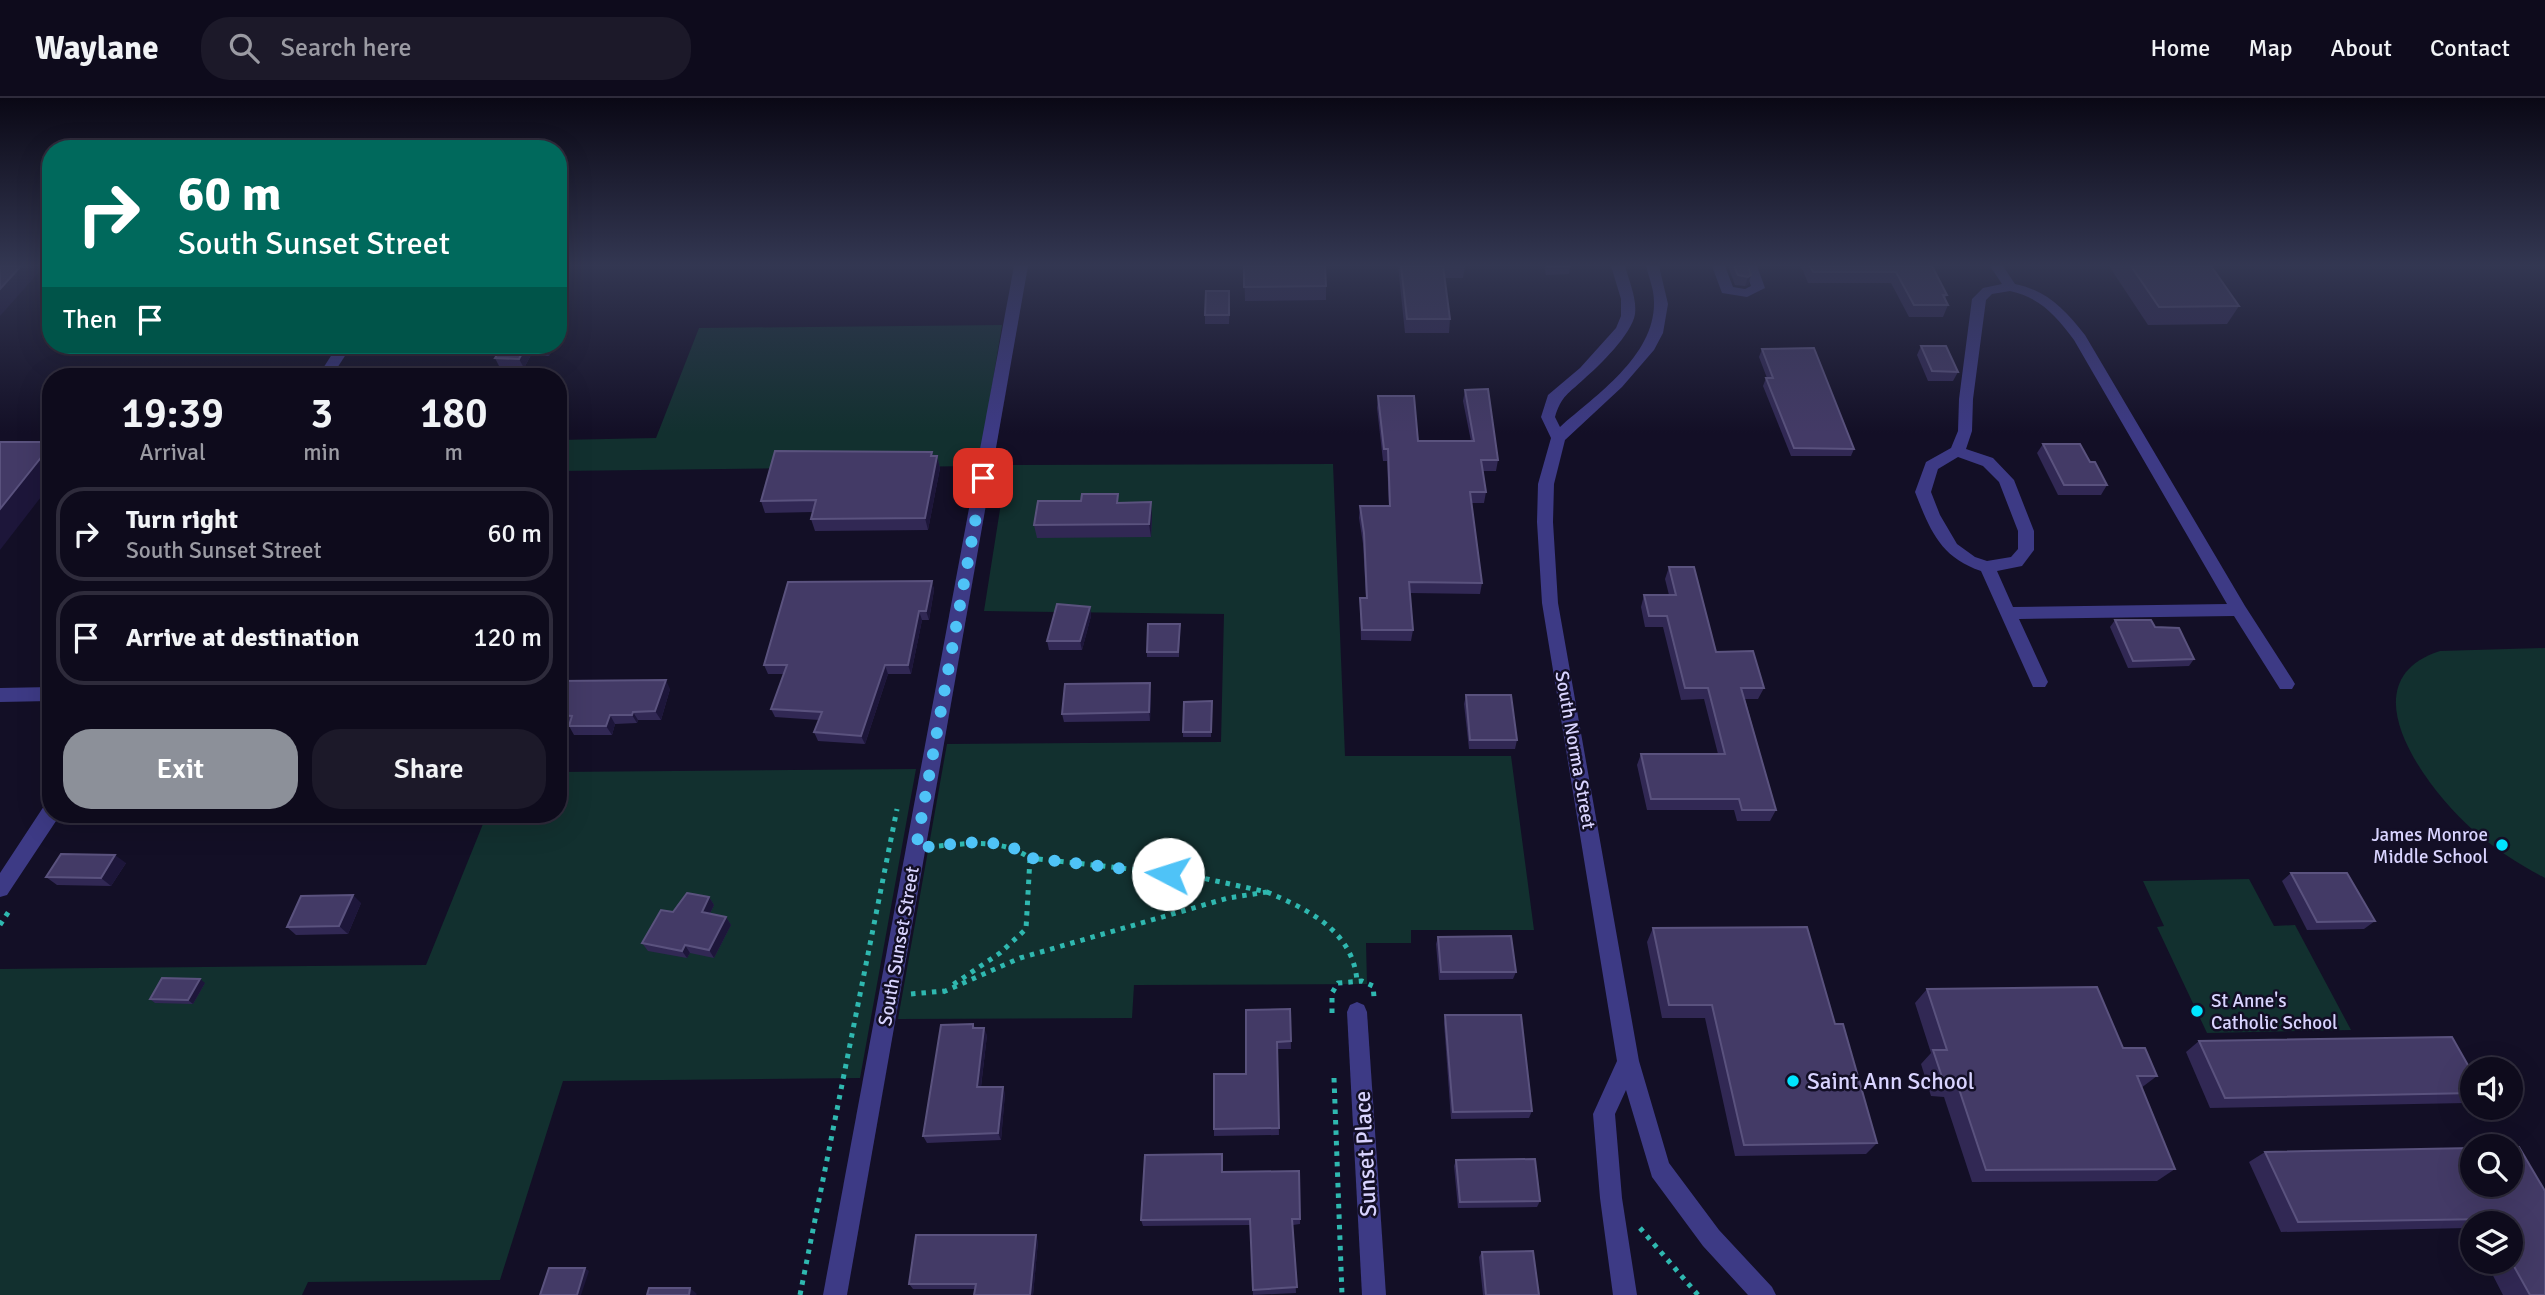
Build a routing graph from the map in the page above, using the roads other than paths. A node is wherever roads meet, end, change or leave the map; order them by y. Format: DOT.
graph roads {
  1 [pos="1011,322"];
  2 [pos="1626,322"];
  3 [pos="1658,322"];
  4 [pos="1976,322"];
  5 [pos="2067,322"];
  6 [pos="1558,439"];
  7 [pos="1957,451"];
  8 [pos="1987,568"];
  9 [pos="2239,610"];
  10 [pos="2008,613"];
  11 [pos="2039,682"];
  12 [pos="2286,684"];
  13 [pos="42,694"];
  14 [pos="0,695"];
  15 [pos="43,823"];
  16 [pos="0,889"];
  17 [pos="1357,1012"];
  18 [pos="1628,1061"];
  19 [pos="835,1295"];
  20 [pos="1374,1295"];
  21 [pos="1625,1295"];
  22 [pos="1764,1295"];
  1 -- 19 [label="street, South Sunset Street"];
  2 -- 6 [label="street, South Norma Street"];
  3 -- 6 [label="street"];
  4 -- 7 [label="street"];
  5 -- 9 [label="street"];
  6 -- 18 [label="street, South Norma Street"];
  7 -- 8 [label="street"];
  7 -- 8 [label="street"];
  8 -- 10 [label="street"];
  9 -- 10 [label="street"];
  9 -- 12 [label="street"];
  10 -- 11 [label="street"];
  13 -- 14 [label="street"];
  15 -- 16 [label="street"];
  17 -- 20 [label="street, Sunset Place"];
  18 -- 21 [label="street"];
  18 -- 22 [label="street, South Norma Street"];
}
